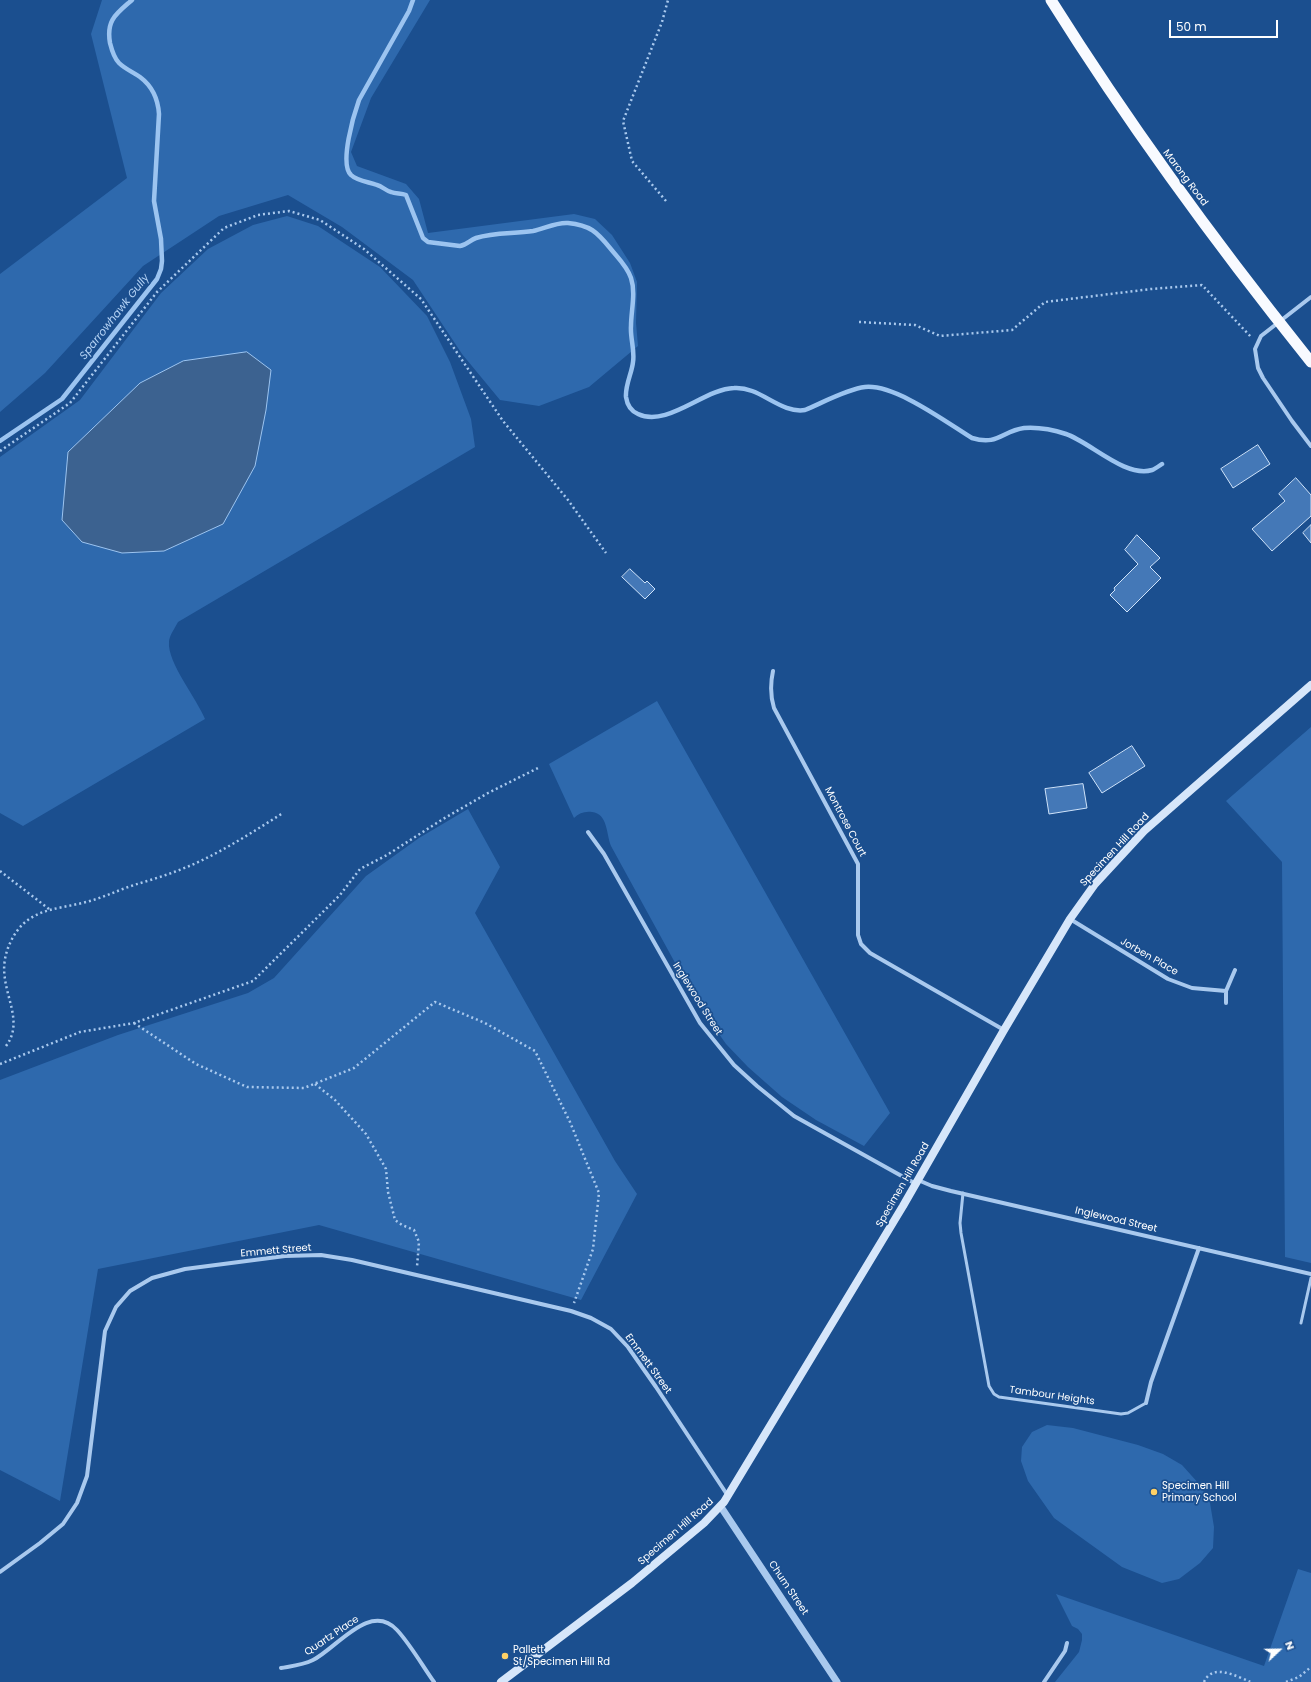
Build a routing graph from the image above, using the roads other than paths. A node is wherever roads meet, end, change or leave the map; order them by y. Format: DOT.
graph roads {
  1 [pos="1053,1"];
  2 [pos="1311,297"];
  3 [pos="1279,322"];
  4 [pos="1311,362"];
  5 [pos="1311,446"];
  6 [pos="773,671"];
  7 [pos="1311,685"];
  8 [pos="588,832"];
  9 [pos="1070,919"];
  10 [pos="1235,970"];
  11 [pos="1226,991"];
  12 [pos="1226,1003"];
  13 [pos="1004,1030"];
  14 [pos="917,1182"];
  15 [pos="963,1193"];
  16 [pos="1199,1248"];
  17 [pos="1311,1274"];
  18 [pos="1311,1278"];
  19 [pos="1301,1323"];
  20 [pos="1146,1403"];
  21 [pos="728,1497"];
  22 [pos="721,1507"];
  23 [pos="0,1572"];
  24 [pos="1067,1643"];
  25 [pos="281,1668"];
  26 [pos="505,1681"];
  27 [pos="434,1682"];
  28 [pos="838,1682"];
  29 [pos="1044,1682"];
  1 -- 3 [label="highway, Marong Road"];
  2 -- 3 [label="street"];
  3 -- 4 [label="highway, Marong Road"];
  3 -- 5 [label="street"];
  6 -- 13 [label="street, Montrose Court"];
  7 -- 9 [label="main road, Specimen Hill Road"];
  8 -- 14 [label="street, Inglewood Street"];
  9 -- 11 [label="street, Jorben Place"];
  9 -- 13 [label="main road, Specimen Hill Road"];
  10 -- 11 [label="street"];
  11 -- 12 [label="street"];
  13 -- 14 [label="main road, Specimen Hill Road"];
  14 -- 15 [label="street, Inglewood Street"];
  14 -- 21 [label="main road, Specimen Hill Road"];
  15 -- 16 [label="street, Inglewood Street"];
  15 -- 20 [label="lane, Tambour Heights"];
  16 -- 17 [label="street, Inglewood Street"];
  16 -- 20 [label="street, Tambour Heights"];
  18 -- 19 [label="lane"];
  21 -- 22 [label="main road, Specimen Hill Road"];
  21 -- 23 [label="street, Emmett Street"];
  22 -- 26 [label="main road, Specimen Hill Road"];
  22 -- 28 [label="street, Chum Street"];
  24 -- 29 [label="street"];
  25 -- 27 [label="street, Quartz Place"];
}
